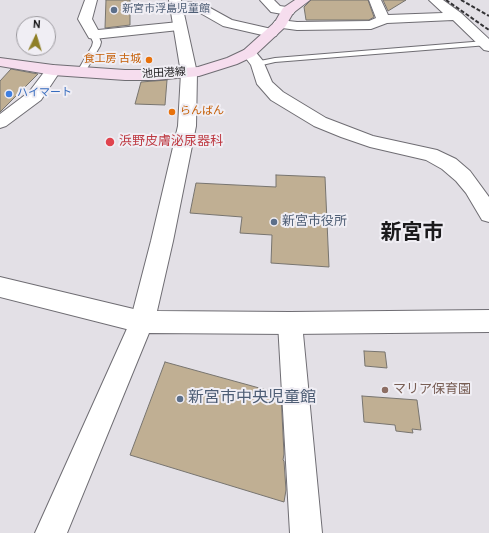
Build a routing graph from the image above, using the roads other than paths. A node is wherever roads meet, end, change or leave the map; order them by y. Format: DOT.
graph roads {
  1 [pos="91,0"];
  2 [pos="266,0"];
  3 [pos="304,0"];
  4 [pos="375,0"];
  5 [pos="435,0"];
  6 [pos="175,4"];
  7 [pos="288,11"];
  8 [pos="456,16"];
  9 [pos="385,18"];
  10 [pos="180,26"];
  11 [pos="276,29"];
  12 [pos="94,35"];
  13 [pos="487,45"];
  14 [pos="254,58"];
  15 [pos="0,62"];
  16 [pos="53,70"];
  17 [pos="81,72"];
  18 [pos="189,73"];
  19 [pos="0,122"];
  20 [pos="489,214"];
  21 [pos="0,288"];
  22 [pos="489,321"];
  23 [pos="142,322"];
  24 [pos="290,323"];
  25 [pos="50,533"];
  26 [pos="306,533"];
  1 -- 12 [label="street"];
  2 -- 7 [label="street"];
  3 -- 7 [label="main road, 池田港線"];
  4 -- 9 [label="street"];
  5 -- 8 [label="street"];
  6 -- 10 [label="street"];
  6 -- 11 [label="street"];
  7 -- 11 [label="main road, 池田港線"];
  8 -- 9 [label="street"];
  8 -- 13 [label="street"];
  9 -- 11 [label="street"];
  10 -- 12 [label="street"];
  10 -- 18 [label="street"];
  11 -- 14 [label="main road, 池田港線"];
  12 -- 17 [label="lane"];
  13 -- 14 [label="lane"];
  14 -- 18 [label="main road, 池田港線"];
  14 -- 20 [label="street"];
  15 -- 16 [label="main road, 池田港線"];
  16 -- 17 [label="main road, 池田港線"];
  16 -- 19 [label="street"];
  17 -- 18 [label="main road, 池田港線"];
  18 -- 23 [label="street"];
  21 -- 23 [label="street"];
  22 -- 24 [label="street"];
  23 -- 24 [label="street"];
  23 -- 25 [label="street"];
  24 -- 26 [label="street"];
}
